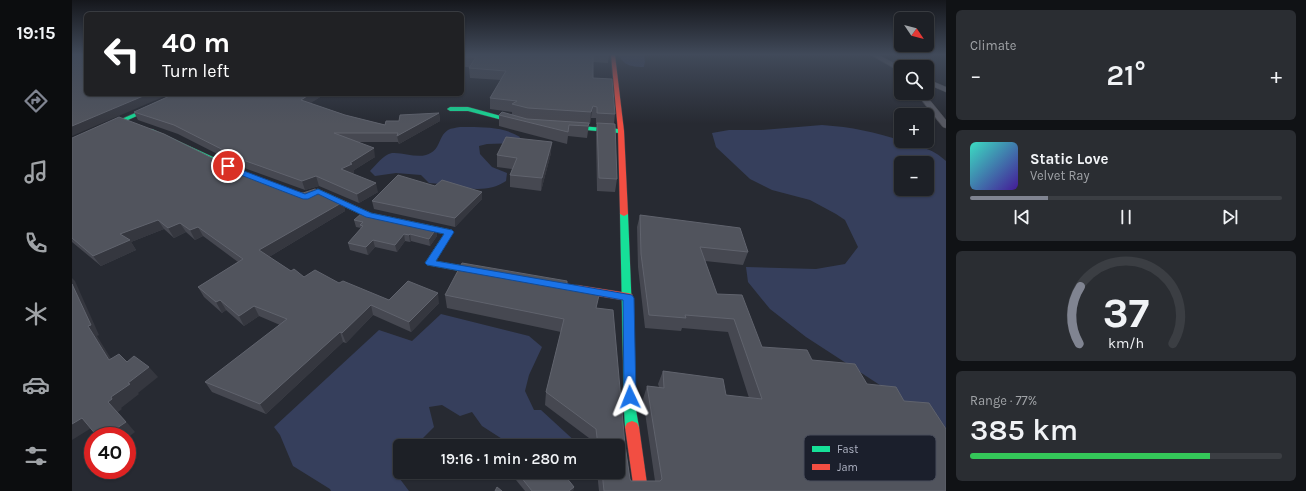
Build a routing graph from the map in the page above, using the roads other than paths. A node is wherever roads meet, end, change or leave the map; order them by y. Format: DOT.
graph roads {
  1 [pos="615,78"];
  2 [pos="934,84"];
  3 [pos="946,90"];
  4 [pos="178,96"];
  5 [pos="926,100"];
  6 [pos="934,100"];
  7 [pos="450,109"];
  8 [pos="946,115"];
  9 [pos="123,120"];
  10 [pos="528,125"];
  11 [pos="946,125"];
  12 [pos="558,127"];
  13 [pos="621,131"];
  14 [pos="72,143"];
  15 [pos="263,181"];
  16 [pos="298,194"];
  17 [pos="491,274"];
  18 [pos="567,287"];
  19 [pos="628,298"];
  20 [pos="641,491"];
  1 -- 13 [label="street"];
  2 -- 3 [label="street"];
  4 -- 9 [label="street"];
  5 -- 11 [label="street"];
  6 -- 8 [label="street"];
  7 -- 10 [label="street"];
  9 -- 14 [label="street"];
  9 -- 15 [label="street"];
  12 -- 13 [label="street"];
  13 -- 19 [label="street"];
  16 -- 17 [label="street"];
  18 -- 19 [label="street"];
  19 -- 20 [label="street"];
}
